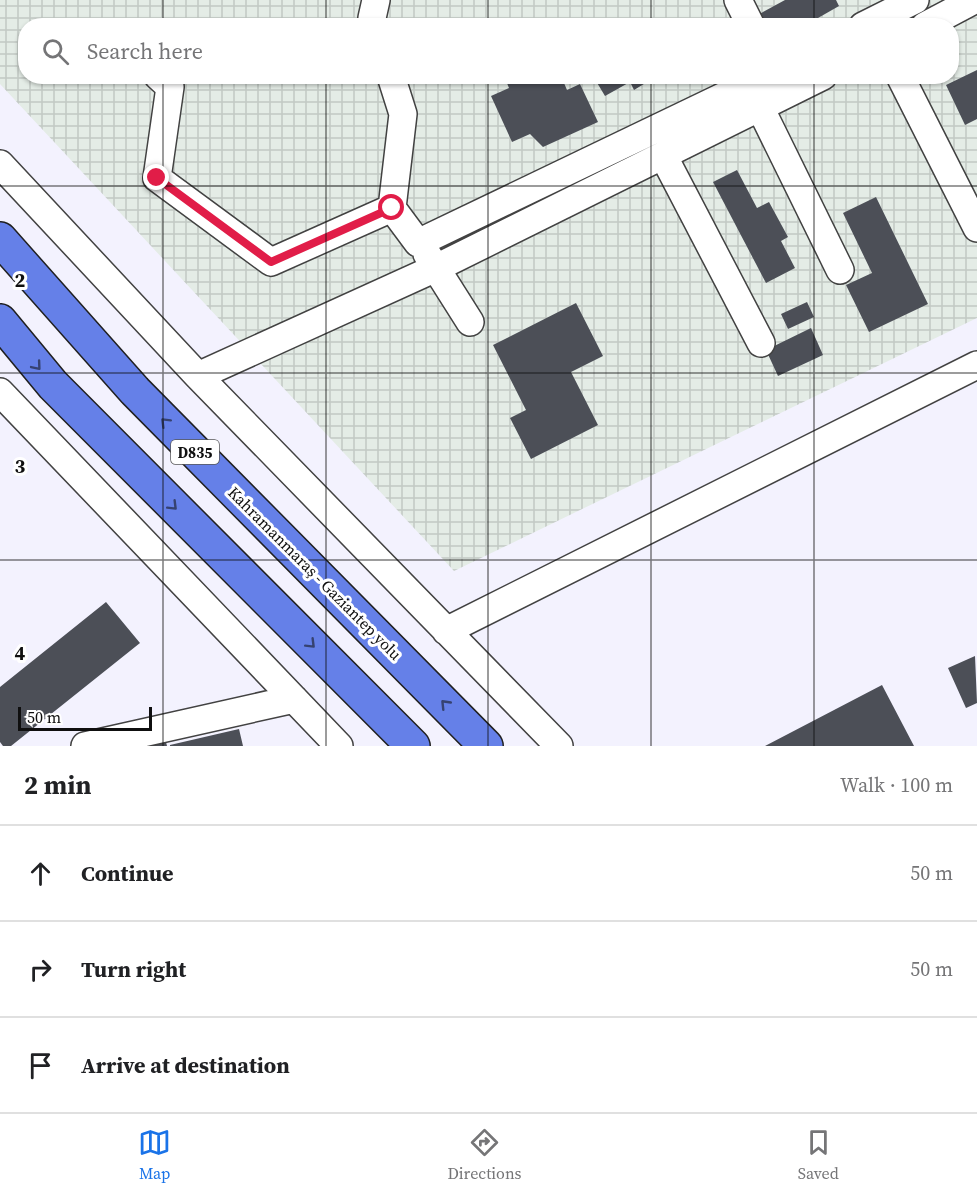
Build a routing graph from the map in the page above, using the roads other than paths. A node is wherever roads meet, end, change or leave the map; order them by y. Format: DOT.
graph roads {
  1 [pos="376,0"];
  2 [pos="738,0"];
  3 [pos="915,0"];
  4 [pos="974,0"];
  5 [pos="869,15"];
  6 [pos="372,18"];
  7 [pos="747,18"];
  8 [pos="939,18"];
  9 [pos="167,84"];
  10 [pos="394,84"];
  11 [pos="786,84"];
  12 [pos="904,84"];
  13 [pos="758,90"];
  14 [pos="664,157"];
  15 [pos="0,164"];
  16 [pos="577,167"];
  17 [pos="590,193"];
  18 [pos="392,208"];
  19 [pos="977,228"];
  20 [pos="0,238"];
  21 [pos="418,243"];
  22 [pos="438,267"];
  23 [pos="840,270"];
  24 [pos="0,321"];
  25 [pos="470,322"];
  26 [pos="761,343"];
  27 [pos="977,364"];
  28 [pos="198,376"];
  29 [pos="4,405"];
  30 [pos="446,631"];
  31 [pos="294,699"];
  32 [pos="85,746"];
  33 [pos="339,746"];
  34 [pos="413,746"];
  35 [pos="486,746"];
  36 [pos="558,746"];
  1 -- 6 [label="street"];
  2 -- 7 [label="street"];
  3 -- 5 [label="street"];
  4 -- 8 [label="street"];
  9 -- 18 [label="street"];
  10 -- 18 [label="street"];
  11 -- 13 [label="street"];
  12 -- 19 [label="street"];
  13 -- 14 [label="street"];
  13 -- 16 [label="street"];
  13 -- 23 [label="street"];
  14 -- 17 [label="street"];
  14 -- 26 [label="street"];
  15 -- 28 [label="street"];
  16 -- 17 [label="street"];
  16 -- 21 [label="street"];
  17 -- 22 [label="street"];
  18 -- 21 [label="street"];
  35 -- 20 [label="highway, Kahramanmaraş - Gaziantep yolu / D835, one-way"];
  21 -- 22 [label="street"];
  22 -- 25 [label="street"];
  22 -- 28 [label="street"];
  24 -- 34 [label="highway, one-way"];
  27 -- 30 [label="street"];
  28 -- 30 [label="street"];
  29 -- 31 [label="street"];
  30 -- 36 [label="street"];
  31 -- 32 [label="street"];
  31 -- 33 [label="street"];
}
